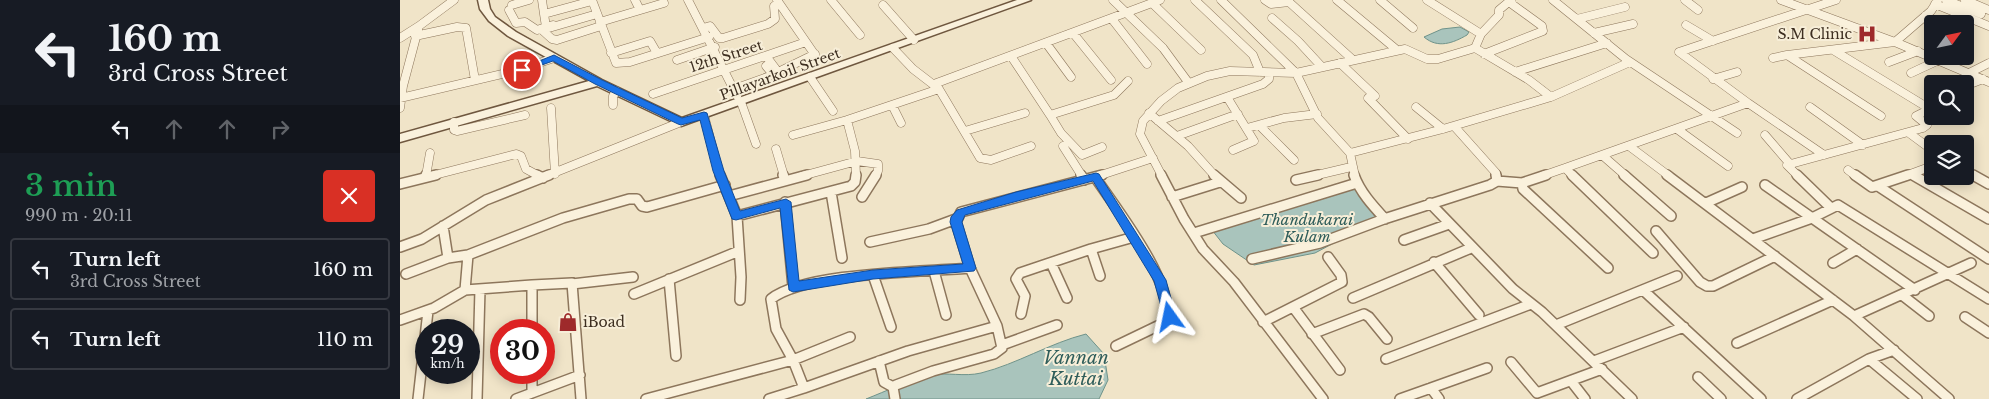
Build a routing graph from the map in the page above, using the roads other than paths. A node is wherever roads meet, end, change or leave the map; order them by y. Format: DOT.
graph roads {
  1 [pos="454,0"];
  2 [pos="483,0"];
  3 [pos="529,0"];
  4 [pos="542,0"];
  5 [pos="635,0"];
  6 [pos="688,0"];
  7 [pos="832,0"];
  8 [pos="1113,0"];
  9 [pos="1160,0"];
  10 [pos="1195,0"];
  11 [pos="1221,0"];
  12 [pos="1266,0"];
  13 [pos="1337,0"];
  14 [pos="1380,0"];
  15 [pos="1427,0"];
  16 [pos="1553,0"];
  17 [pos="1685,0"];
  18 [pos="1781,0"];
  19 [pos="1836,0"];
  20 [pos="1946,0"];
  21 [pos="1965,0"];
  22 [pos="592,1"];
  23 [pos="778,1"];
  24 [pos="1018,1"];
  25 [pos="1510,1"];
  26 [pos="583,2"];
  27 [pos="1152,2"];
  28 [pos="1937,2"];
  29 [pos="514,3"];
  30 [pos="664,3"];
  31 [pos="883,5"];
  32 [pos="1625,7"];
  33 [pos="640,10"];
  34 [pos="1698,10"];
  35 [pos="1807,10"];
  36 [pos="1989,10"];
  37 [pos="1128,13"];
  38 [pos="544,14"];
  39 [pos="587,14"];
  40 [pos="1980,14"];
  41 [pos="1926,15"];
  42 [pos="1924,17"];
  43 [pos="598,18"];
  44 [pos="1272,18"];
  45 [pos="1112,19"];
  46 [pos="1577,19"];
  47 [pos="1632,24"];
  48 [pos="1686,25"];
  49 [pos="419,26"];
  50 [pos="1989,26"];
  51 [pos="546,27"];
  52 [pos="704,28"];
  53 [pos="1413,28"];
  54 [pos="404,33"];
  55 [pos="1073,33"];
  56 [pos="1594,33"];
  57 [pos="1480,34"];
  58 [pos="860,35"];
  59 [pos="416,36"];
  60 [pos="709,37"];
  61 [pos="400,38"];
  62 [pos="914,40"];
  63 [pos="1713,41"];
  64 [pos="806,42"];
  65 [pos="1895,42"];
  66 [pos="1046,43"];
  67 [pos="1606,43"];
  68 [pos="715,47"];
  69 [pos="893,48"];
  70 [pos="1475,48"];
  71 [pos="1201,50"];
  72 [pos="1397,50"];
  73 [pos="1833,50"];
  74 [pos="1918,51"];
  75 [pos="611,53"];
  76 [pos="657,53"];
  77 [pos="1484,54"];
  78 [pos="1924,54"];
  79 [pos="815,55"];
  80 [pos="1011,56"];
  81 [pos="1788,56"];
  82 [pos="554,58"];
  83 [pos="1773,58"];
  84 [pos="762,59"];
  85 [pos="1352,59"];
  86 [pos="677,60"];
  87 [pos="1630,62"];
  88 [pos="1890,62"];
  89 [pos="1340,63"];
  90 [pos="1989,63"];
  91 [pos="1147,64"];
  92 [pos="1928,65"];
  93 [pos="1951,65"];
  94 [pos="1322,67"];
  95 [pos="723,70"];
  96 [pos="1514,72"];
  97 [pos="1737,72"];
  98 [pos="1265,73"];
  99 [pos="1296,73"];
  100 [pos="1911,73"];
  101 [pos="1969,73"];
  102 [pos="1071,77"];
  103 [pos="810,78"];
  104 [pos="1713,79"];
  105 [pos="475,80"];
  106 [pos="1112,80"];
  107 [pos="1128,81"];
  108 [pos="1983,81"];
  109 [pos="598,82"];
  110 [pos="1188,82"];
  111 [pos="937,87"];
  112 [pos="1989,87"];
  113 [pos="617,91"];
  114 [pos="653,94"];
  115 [pos="738,94"];
  116 [pos="1227,97"];
  117 [pos="1551,97"];
  118 [pos="401,98"];
  119 [pos="1748,103"];
  120 [pos="613,105"];
  121 [pos="892,105"];
  122 [pos="1416,107"];
  123 [pos="1810,107"];
  124 [pos="400,108"];
  125 [pos="551,108"];
  126 [pos="833,111"];
  127 [pos="1024,113"];
  128 [pos="1149,113"];
  129 [pos="1238,114"];
  130 [pos="1317,114"];
  131 [pos="525,115"];
  132 [pos="704,115"];
  133 [pos="1050,116"];
  134 [pos="1712,116"];
  135 [pos="1881,116"];
  136 [pos="847,120"];
  137 [pos="1158,121"];
  138 [pos="454,122"];
  139 [pos="681,122"];
  140 [pos="902,123"];
  141 [pos="1259,125"];
  142 [pos="1454,126"];
  143 [pos="1247,128"];
  144 [pos="1442,129"];
  145 [pos="1677,129"];
  146 [pos="965,131"];
  147 [pos="1737,133"];
  148 [pos="1908,133"];
  149 [pos="798,134"];
  150 [pos="1765,135"];
  151 [pos="1177,136"];
  152 [pos="400,138"];
  153 [pos="1408,139"];
  154 [pos="756,144"];
  155 [pos="1924,144"];
  156 [pos="1863,145"];
  157 [pos="1031,146"];
  158 [pos="1063,146"];
  159 [pos="1629,146"];
  160 [pos="1102,147"];
  161 [pos="776,149"];
  162 [pos="1233,150"];
  163 [pos="1350,153"];
  164 [pos="430,154"];
  165 [pos="1602,155"];
  166 [pos="1824,155"];
  167 [pos="1152,158"];
  168 [pos="1294,160"];
  169 [pos="857,161"];
  170 [pos="1790,164"];
  171 [pos="1728,166"];
  172 [pos="1351,167"];
  173 [pos="1565,168"];
  174 [pos="1924,169"];
  175 [pos="1848,170"];
  176 [pos="555,174"];
  177 [pos="1912,174"];
  178 [pos="1974,175"];
  179 [pos="426,177"];
  180 [pos="1096,177"];
  181 [pos="543,178"];
  182 [pos="785,180"];
  183 [pos="1084,180"];
  184 [pos="1296,180"];
  185 [pos="1497,181"];
  186 [pos="1220,182"];
  187 [pos="1357,183"];
  188 [pos="1522,183"];
  189 [pos="400,184"];
  190 [pos="1989,184"];
  191 [pos="724,185"];
  192 [pos="1765,185"];
  193 [pos="1878,186"];
  194 [pos="1742,188"];
  195 [pos="831,192"];
  196 [pos="728,196"];
  197 [pos="862,197"];
  198 [pos="1172,197"];
  199 [pos="1241,198"];
  200 [pos="786,202"];
  201 [pos="1706,203"];
  202 [pos="1430,204"];
  203 [pos="1830,208"];
  204 [pos="736,216"];
  205 [pos="959,216"];
  206 [pos="1671,216"];
  207 [pos="1812,218"];
  208 [pos="1385,219"];
  209 [pos="1989,219"];
  210 [pos="1449,224"];
  211 [pos="442,226"];
  212 [pos="1656,231"];
  213 [pos="1194,234"];
  214 [pos="1134,237"];
  215 [pos="1753,239"];
  216 [pos="1404,240"];
  217 [pos="870,242"];
  218 [pos="400,247"];
  219 [pos="1471,248"];
  220 [pos="1091,249"];
  221 [pos="1857,249"];
  222 [pos="739,251"];
  223 [pos="1654,253"];
  224 [pos="468,255"];
  225 [pos="1775,256"];
  226 [pos="1328,257"];
  227 [pos="448,258"];
  228 [pos="842,258"];
  229 [pos="1252,259"];
  230 [pos="1989,259"];
  231 [pos="1434,262"];
  232 [pos="1051,263"];
  233 [pos="1833,263"];
  234 [pos="1971,263"];
  235 [pos="970,268"];
  236 [pos="1608,268"];
  237 [pos="934,271"];
  238 [pos="406,274"];
  239 [pos="1949,274"];
  240 [pos="873,275"];
  241 [pos="1100,276"];
  242 [pos="1676,276"];
  243 [pos="633,277"];
  244 [pos="669,280"];
  245 [pos="572,284"];
  246 [pos="532,285"];
  247 [pos="793,287"];
  248 [pos="480,289"];
  249 [pos="465,290"];
  250 [pos="1644,290"];
  251 [pos="1915,290"];
  252 [pos="634,294"];
  253 [pos="1902,295"];
  254 [pos="1067,298"];
  255 [pos="1353,298"];
  256 [pos="1989,299"];
  257 [pos="740,300"];
  258 [pos="1833,300"];
  259 [pos="1531,304"];
  260 [pos="1293,307"];
  261 [pos="428,311"];
  262 [pos="1021,314"];
  263 [pos="946,315"];
  264 [pos="1479,315"];
  265 [pos="1854,316"];
  266 [pos="1930,316"];
  267 [pos="1966,317"];
  268 [pos="532,319"];
  269 [pos="400,320"];
  270 [pos="1263,322"];
  271 [pos="1057,325"];
  272 [pos="1556,325"];
  273 [pos="997,326"];
  274 [pos="1684,327"];
  275 [pos="891,328"];
  276 [pos="1989,333"];
  277 [pos="1312,334"];
  278 [pos="850,337"];
  279 [pos="1387,340"];
  280 [pos="1737,343"];
  281 [pos="1002,345"];
  282 [pos="1116,346"];
  283 [pos="1894,350"];
  284 [pos="676,356"];
  285 [pos="1386,359"];
  286 [pos="1869,359"];
  287 [pos="793,360"];
  288 [pos="1594,360"];
  289 [pos="880,361"];
  290 [pos="1511,362"];
  291 [pos="1487,368"];
  292 [pos="1602,369"];
  293 [pos="1340,370"];
  294 [pos="580,376"];
  295 [pos="1698,377"];
  296 [pos="1571,381"];
  297 [pos="532,384"];
  298 [pos="893,387"];
  299 [pos="804,388"];
  300 [pos="1431,388"];
  301 [pos="532,393"];
  302 [pos="418,399"];
  303 [pos="477,399"];
  304 [pos="516,399"];
  305 [pos="581,399"];
  306 [pos="646,399"];
  307 [pos="769,399"];
  308 [pos="895,399"];
  309 [pos="1323,399"];
  310 [pos="1400,399"];
  311 [pos="1439,399"];
  312 [pos="1585,399"];
  313 [pos="1632,399"];
  314 [pos="1721,399"];
  315 [pos="1761,399"];
  316 [pos="1797,399"];
  317 [pos="1917,399"];
  318 [pos="1949,399"];
  1 -- 49 [label="street"];
  2 -- 82 [label="street"];
  3 -- 29 [label="street"];
  4 -- 38 [label="street"];
  5 -- 33 [label="street"];
  6 -- 52 [label="street"];
  7 -- 58 [label="street"];
  8 -- 37 [label="street"];
  9 -- 27 [label="street"];
  10 -- 98 [label="street"];
  11 -- 99 [label="street"];
  12 -- 85 [label="street"];
  13 -- 72 [label="street"];
  14 -- 53 [label="street"];
  15 -- 57 [label="street"];
  16 -- 46 [label="street"];
  17 -- 34 [label="street"];
  18 -- 35 [label="street"];
  19 -- 35 [label="street"];
  20 -- 40 [label="street"];
  21 -- 36 [label="street"];
  22 -- 26 [label="street"];
  22 -- 43 [label="street"];
  23 -- 52 [label="street"];
  23 -- 64 [label="street"];
  24 -- 62 [label="street, Pillayarkoil Street"];
  25 -- 57 [label="street"];
  25 -- 77 [label="street"];
  26 -- 38 [label="street"];
  26 -- 39 [label="street"];
  27 -- 37 [label="street"];
  27 -- 71 [label="street"];
  28 -- 41 [label="street"];
  28 -- 50 [label="street"];
  29 -- 51 [label="street"];
  30 -- 33 [label="street"];
  31 -- 62 [label="street"];
  32 -- 46 [label="street"];
  33 -- 43 [label="street"];
  35 -- 63 [label="street"];
  35 -- 65 [label="street"];
  37 -- 45 [label="street"];
  37 -- 110 [label="street"];
  38 -- 51 [label="street"];
  39 -- 43 [label="street"];
  39 -- 51 [label="street"];
  42 -- 65 [label="street"];
  43 -- 43 [label="street"];
  43 -- 75 [label="street"];
  44 -- 94 [label="street"];
  45 -- 55 [label="street"];
  45 -- 91 [label="street"];
  46 -- 56 [label="street"];
  47 -- 56 [label="street"];
  48 -- 63 [label="street"];
  49 -- 54 [label="street"];
  49 -- 59 [label="street"];
  52 -- 60 [label="street"];
  54 -- 61 [label="street"];
  55 -- 66 [label="street"];
  55 -- 106 [label="street"];
  56 -- 67 [label="street"];
  57 -- 70 [label="street"];
  59 -- 105 [label="street"];
  59 -- 118 [label="street"];
  60 -- 68 [label="street"];
  60 -- 76 [label="street"];
  62 -- 69 [label="street, Pillayarkoil Street"];
  63 -- 104 [label="street"];
  64 -- 79 [label="street"];
  64 -- 84 [label="street, 12th Street"];
  65 -- 73 [label="street"];
  65 -- 74 [label="street"];
  66 -- 80 [label="street"];
  66 -- 102 [label="street"];
  67 -- 87 [label="street"];
  67 -- 96 [label="street"];
  68 -- 86 [label="street"];
  68 -- 95 [label="street"];
  69 -- 103 [label="street, Pillayarkoil Street"];
  69 -- 111 [label="street"];
  70 -- 72 [label="street"];
  70 -- 77 [label="street"];
  72 -- 85 [label="street"];
  73 -- 81 [label="street"];
  73 -- 148 [label="street"];
  74 -- 78 [label="street"];
  74 -- 88 [label="street"];
  75 -- 76 [label="street"];
  75 -- 76 [label="street"];
  77 -- 96 [label="street"];
  79 -- 84 [label="street"];
  80 -- 111 [label="street"];
  80 -- 133 [label="street"];
  81 -- 83 [label="street"];
  81 -- 135 [label="street"];
  82 -- 105 [label="street"];
  82 -- 109 [label="street"];
  84 -- 95 [label="street, 12th Street"];
  84 -- 115 [label="street"];
  84 -- 115 [label="street"];
  85 -- 89 [label="street"];
  87 -- 117 [label="street"];
  87 -- 134 [label="street"];
  89 -- 94 [label="street"];
  89 -- 153 [label="street"];
  90 -- 101 [label="street"];
  92 -- 100 [label="street"];
  93 -- 101 [label="street"];
  94 -- 99 [label="street"];
  95 -- 114 [label="street, 12th Street"];
  95 -- 115 [label="street"];
  96 -- 117 [label="street"];
  97 -- 104 [label="street"];
  98 -- 99 [label="street"];
  98 -- 110 [label="street"];
  98 -- 116 [label="street"];
  99 -- 130 [label="street"];
  101 -- 108 [label="street"];
  103 -- 115 [label="street, Pillayarkoil Street"];
  103 -- 126 [label="street"];
  104 -- 119 [label="street"];
  105 -- 118 [label="street"];
  107 -- 133 [label="street"];
  108 -- 112 [label="street"];
  109 -- 113 [label="street"];
  109 -- 138 [label="street"];
  110 -- 128 [label="street"];
  111 -- 121 [label="street"];
  111 -- 146 [label="street"];
  113 -- 120 [label="street"];
  113 -- 139 [label="street"];
  115 -- 132 [label="street, Pillayarkoil Street"];
  115 -- 154 [label="street"];
  116 -- 129 [label="street"];
  116 -- 137 [label="street"];
  117 -- 142 [label="street"];
  118 -- 124 [label="street"];
  119 -- 134 [label="street"];
  119 -- 166 [label="street"];
  121 -- 136 [label="street"];
  121 -- 140 [label="street"];
  122 -- 144 [label="street"];
  123 -- 156 [label="street"];
  125 -- 176 [label="street"];
  127 -- 146 [label="street"];
  128 -- 137 [label="street"];
  128 -- 167 [label="street"];
  129 -- 143 [label="street"];
  129 -- 151 [label="street"];
  130 -- 141 [label="street"];
  130 -- 163 [label="street"];
  131 -- 138 [label="street"];
  132 -- 139 [label="street, Pillayarkoil Street"];
  132 -- 191 [label="street"];
  133 -- 160 [label="street"];
  134 -- 145 [label="street"];
  134 -- 147 [label="street"];
  136 -- 149 [label="street"];
  136 -- 169 [label="street"];
  137 -- 151 [label="street"];
  138 -- 152 [label="street"];
  139 -- 176 [label="street"];
  141 -- 143 [label="street"];
  141 -- 168 [label="street"];
  142 -- 144 [label="street"];
  142 -- 185 [label="street"];
  143 -- 162 [label="street"];
  144 -- 153 [label="street"];
  145 -- 159 [label="street"];
  145 -- 171 [label="street"];
  146 -- 157 [label="street"];
  148 -- 155 [label="street"];
  148 -- 156 [label="street"];
  150 -- 170 [label="street"];
  151 -- 186 [label="street"];
  153 -- 163 [label="street"];
  156 -- 166 [label="street"];
  158 -- 183 [label="street"];
  159 -- 165 [label="street"];
  159 -- 201 [label="street"];
  161 -- 182 [label="street"];
  163 -- 172 [label="street"];
  164 -- 179 [label="street"];
  165 -- 173 [label="street"];
  165 -- 206 [label="street"];
  166 -- 170 [label="street"];
  167 -- 180 [label="street"];
  167 -- 198 [label="street"];
  169 -- 182 [label="street"];
  169 -- 195 [label="street"];
  169 -- 197 [label="street"];
  170 -- 203 [label="street"];
  172 -- 184 [label="street"];
  172 -- 187 [label="street"];
  173 -- 188 [label="street"];
  173 -- 223 [label="street"];
  174 -- 177 [label="street"];
  175 -- 193 [label="street"];
  176 -- 181 [label="street"];
  177 -- 193 [label="street"];
  177 -- 209 [label="street"];
  178 -- 190 [label="street"];
  179 -- 181 [label="street"];
  179 -- 189 [label="street"];
  180 -- 183 [label="street"];
  180 -- 214 [label="street"];
  181 -- 211 [label="street"];
  182 -- 196 [label="street"];
  183 -- 205 [label="street"];
  185 -- 188 [label="street"];
  185 -- 202 [label="street"];
  186 -- 198 [label="street"];
  186 -- 199 [label="street"];
  187 -- 208 [label="street"];
  187 -- 213 [label="street"];
  188 -- 236 [label="street"];
  191 -- 196 [label="street"];
  191 -- 224 [label="street"];
  192 -- 207 [label="street"];
  193 -- 230 [label="street"];
  194 -- 201 [label="street"];
  195 -- 200 [label="street"];
  195 -- 228 [label="street"];
  196 -- 204 [label="street"];
  198 -- 213 [label="street"];
  200 -- 204 [label="street"];
  200 -- 247 [label="street"];
  201 -- 215 [label="street"];
  202 -- 208 [label="street"];
  202 -- 210 [label="street"];
  203 -- 207 [label="street"];
  203 -- 239 [label="street"];
  204 -- 222 [label="street"];
  205 -- 217 [label="street"];
  205 -- 235 [label="street"];
  207 -- 215 [label="street"];
  207 -- 221 [label="street"];
  208 -- 229 [label="street"];
  210 -- 216 [label="street"];
  210 -- 219 [label="street"];
  211 -- 218 [label="street"];
  211 -- 227 [label="street"];
  212 -- 225 [label="street"];
  213 -- 270 [label="street"];
  214 -- 220 [label="street"];
  214 -- 282 [label="street"];
  215 -- 225 [label="street"];
  219 -- 231 [label="street"];
  219 -- 259 [label="street"];
  220 -- 232 [label="street"];
  220 -- 241 [label="street"];
  221 -- 233 [label="street"];
  221 -- 251 [label="street"];
  222 -- 244 [label="street"];
  222 -- 257 [label="street"];
  224 -- 227 [label="street"];
  224 -- 249 [label="street"];
  225 -- 258 [label="street"];
  226 -- 260 [label="street"];
  227 -- 238 [label="street"];
  231 -- 255 [label="street"];
  231 -- 264 [label="street"];
  232 -- 254 [label="street"];
  232 -- 262 [label="street"];
  234 -- 239 [label="street"];
  235 -- 237 [label="street"];
  235 -- 273 [label="street"];
  237 -- 240 [label="street"];
  237 -- 263 [label="street"];
  239 -- 251 [label="street"];
  239 -- 256 [label="street"];
  240 -- 247 [label="street"];
  240 -- 275 [label="street"];
  242 -- 250 [label="street"];
  243 -- 245 [label="street"];
  244 -- 252 [label="street"];
  244 -- 284 [label="street"];
  245 -- 246 [label="street"];
  245 -- 294 [label="street"];
  246 -- 248 [label="street"];
  246 -- 268 [label="street"];
  247 -- 287 [label="street"];
  248 -- 249 [label="street"];
  248 -- 303 [label="street"];
  249 -- 261 [label="street"];
  250 -- 272 [label="street"];
  250 -- 274 [label="street"];
  251 -- 253 [label="street"];
  253 -- 265 [label="street"];
  253 -- 266 [label="street"];
  258 -- 265 [label="street"];
  258 -- 280 [label="street"];
  259 -- 272 [label="street"];
  259 -- 285 [label="street"];
  260 -- 270 [label="street"];
  260 -- 277 [label="street"];
  261 -- 269 [label="street"];
  261 -- 302 [label="street"];
  265 -- 283 [label="street"];
  267 -- 276 [label="street"];
  270 -- 309 [label="street"];
  271 -- 281 [label="street"];
  272 -- 288 [label="street"];
  273 -- 281 [label="street"];
  273 -- 289 [label="street"];
  274 -- 288 [label="street"];
  274 -- 315 [label="street"];
  277 -- 279 [label="street"];
  277 -- 293 [label="street"];
  278 -- 287 [label="street"];
  281 -- 298 [label="street"];
  283 -- 286 [label="street"];
  283 -- 318 [label="street"];
  286 -- 316 [label="street"];
  286 -- 317 [label="street"];
  287 -- 299 [label="street"];
  287 -- 306 [label="street"];
  288 -- 292 [label="street"];
  289 -- 298 [label="street"];
  289 -- 299 [label="street"];
  290 -- 296 [label="street"];
  291 -- 300 [label="street"];
  292 -- 296 [label="street"];
  292 -- 313 [label="street"];
  294 -- 301 [label="street"];
  294 -- 305 [label="street"];
  295 -- 314 [label="street"];
  296 -- 312 [label="street"];
  297 -- 301 [label="street"];
  298 -- 308 [label="street"];
  299 -- 307 [label="street"];
  300 -- 310 [label="street"];
  300 -- 311 [label="street"];
  301 -- 304 [label="street"];
}
